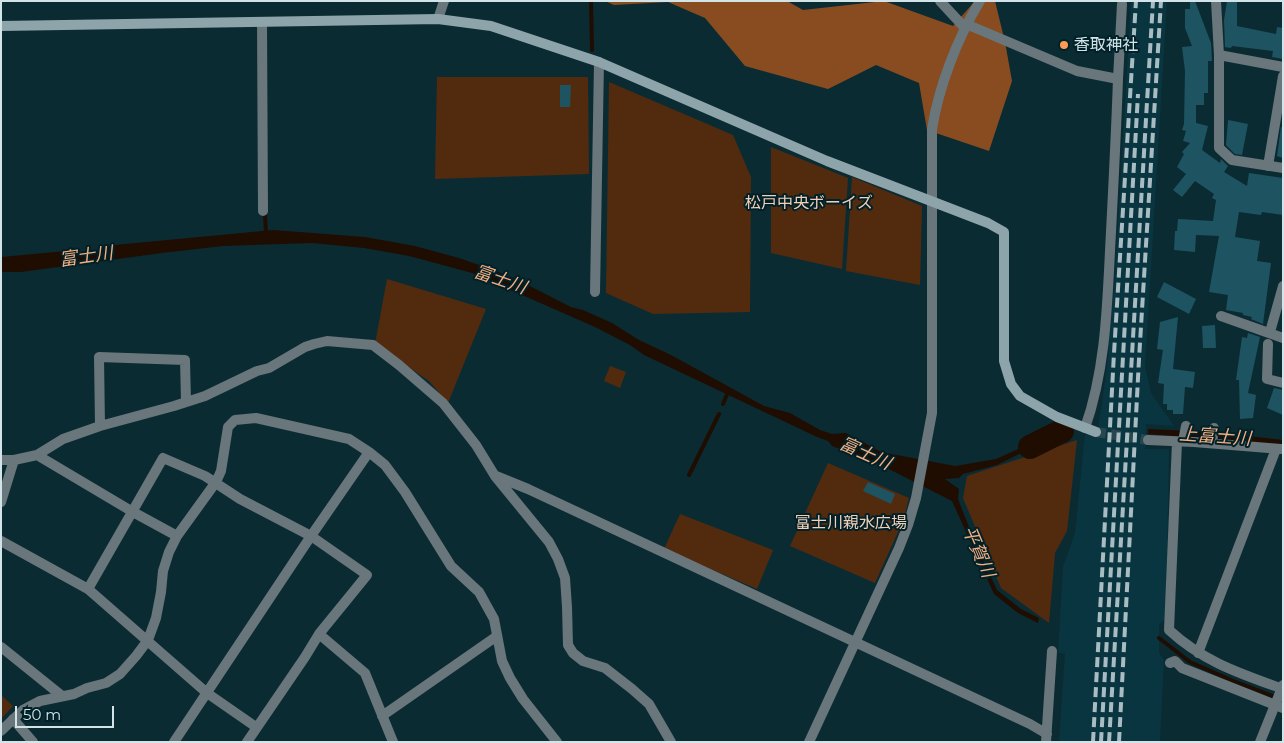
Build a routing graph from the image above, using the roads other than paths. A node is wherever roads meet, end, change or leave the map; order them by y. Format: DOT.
graph roads {
  1 [pos="444,1"];
  2 [pos="940,1"];
  3 [pos="980,1"];
  4 [pos="1216,1"];
  5 [pos="1122,4"];
  6 [pos="438,19"];
  7 [pos="262,22"];
  8 [pos="1,26"];
  9 [pos="966,26"];
  10 [pos="1219,55"];
  11 [pos="599,62"];
  12 [pos="1283,68"];
  13 [pos="1283,76"];
  14 [pos="1118,79"];
  15 [pos="1268,166"];
  16 [pos="1283,168"];
  17 [pos="932,202"];
  18 [pos="263,211"];
  19 [pos="1283,286"];
  20 [pos="595,292"];
  21 [pos="1221,316"];
  22 [pos="1270,332"];
  23 [pos="1283,338"];
  24 [pos="1268,344"];
  25 [pos="1283,383"];
  26 [pos="186,402"];
  27 [pos="100,426"];
  28 [pos="1186,426"];
  29 [pos="1085,428"];
  30 [pos="1214,428"];
  31 [pos="1096,432"];
  32 [pos="1148,440"];
  33 [pos="1181,441"];
  34 [pos="1213,442"];
  35 [pos="1280,449"];
  36 [pos="370,452"];
  37 [pos="37,455"];
  38 [pos="1,460"];
  39 [pos="14,460"];
  40 [pos="495,476"];
  41 [pos="216,482"];
  42 [pos="1,502"];
  43 [pos="132,512"];
  44 [pos="177,536"];
  45 [pos="311,536"];
  46 [pos="1,541"];
  47 [pos="88,589"];
  48 [pos="319,634"];
  49 [pos="496,636"];
  50 [pos="148,640"];
  51 [pos="855,643"];
  52 [pos="1,647"];
  53 [pos="1052,651"];
  54 [pos="1198,653"];
  55 [pos="1170,663"];
  56 [pos="1282,687"];
  57 [pos="206,693"];
  58 [pos="62,696"];
  59 [pos="1279,706"];
  60 [pos="382,716"];
  61 [pos="13,720"];
  62 [pos="256,727"];
  63 [pos="1,731"];
  64 [pos="1046,738"];
  65 [pos="33,742"];
  66 [pos="174,742"];
  67 [pos="248,742"];
  68 [pos="393,742"];
  69 [pos="557,742"];
  70 [pos="671,742"];
  71 [pos="809,742"];
  72 [pos="1260,742"];
  1 -- 6 [label="street"];
  2 -- 9 [label="street"];
  3 -- 9 [label="street"];
  4 -- 10 [label="street"];
  5 -- 14 [label="street"];
  6 -- 7 [label="street"];
  6 -- 11 [label="street"];
  7 -- 8 [label="street"];
  7 -- 18 [label="street"];
  9 -- 14 [label="street"];
  9 -- 17 [label="street"];
  10 -- 12 [label="street"];
  10 -- 15 [label="street"];
  11 -- 17 [label="street"];
  11 -- 20 [label="street"];
  13 -- 15 [label="street"];
  14 -- 29 [label="street"];
  15 -- 16 [label="street"];
  17 -- 29 [label="street"];
  17 -- 51 [label="street"];
  19 -- 22 [label="street"];
  21 -- 22 [label="street"];
  22 -- 23 [label="street"];
  24 -- 25 [label="street"];
  26 -- 27 [label="street"];
  26 -- 27 [label="street"];
  26 -- 40 [label="street"];
  27 -- 37 [label="street"];
  28 -- 33 [label="street"];
  29 -- 31 [label="street"];
  30 -- 34 [label="street"];
  32 -- 33 [label="street"];
  33 -- 34 [label="street"];
  33 -- 54 [label="street"];
  34 -- 35 [label="street"];
  35 -- 54 [label="street"];
  36 -- 41 [label="street"];
  36 -- 45 [label="street"];
  36 -- 49 [label="street"];
  37 -- 39 [label="street"];
  37 -- 43 [label="street"];
  38 -- 39 [label="street"];
  39 -- 42 [label="street"];
  40 -- 51 [label="street"];
  40 -- 70 [label="street"];
  41 -- 43 [label="street"];
  41 -- 44 [label="street"];
  41 -- 45 [label="street"];
  43 -- 44 [label="street"];
  43 -- 47 [label="street"];
  44 -- 50 [label="street"];
  45 -- 48 [label="street"];
  45 -- 57 [label="street"];
  46 -- 47 [label="street"];
  47 -- 50 [label="street"];
  48 -- 60 [label="street"];
  48 -- 62 [label="street"];
  49 -- 60 [label="street"];
  49 -- 69 [label="street"];
  50 -- 57 [label="street"];
  50 -- 58 [label="street"];
  51 -- 64 [label="street"];
  51 -- 71 [label="street"];
  52 -- 58 [label="street"];
  53 -- 64 [label="street"];
  54 -- 56 [label="street"];
  55 -- 59 [label="street"];
  56 -- 59 [label="street"];
  57 -- 62 [label="street"];
  57 -- 66 [label="street"];
  58 -- 61 [label="street"];
  59 -- 72 [label="street"];
  60 -- 68 [label="street"];
  61 -- 63 [label="street"];
  61 -- 65 [label="street"];
  62 -- 67 [label="street"];
}
